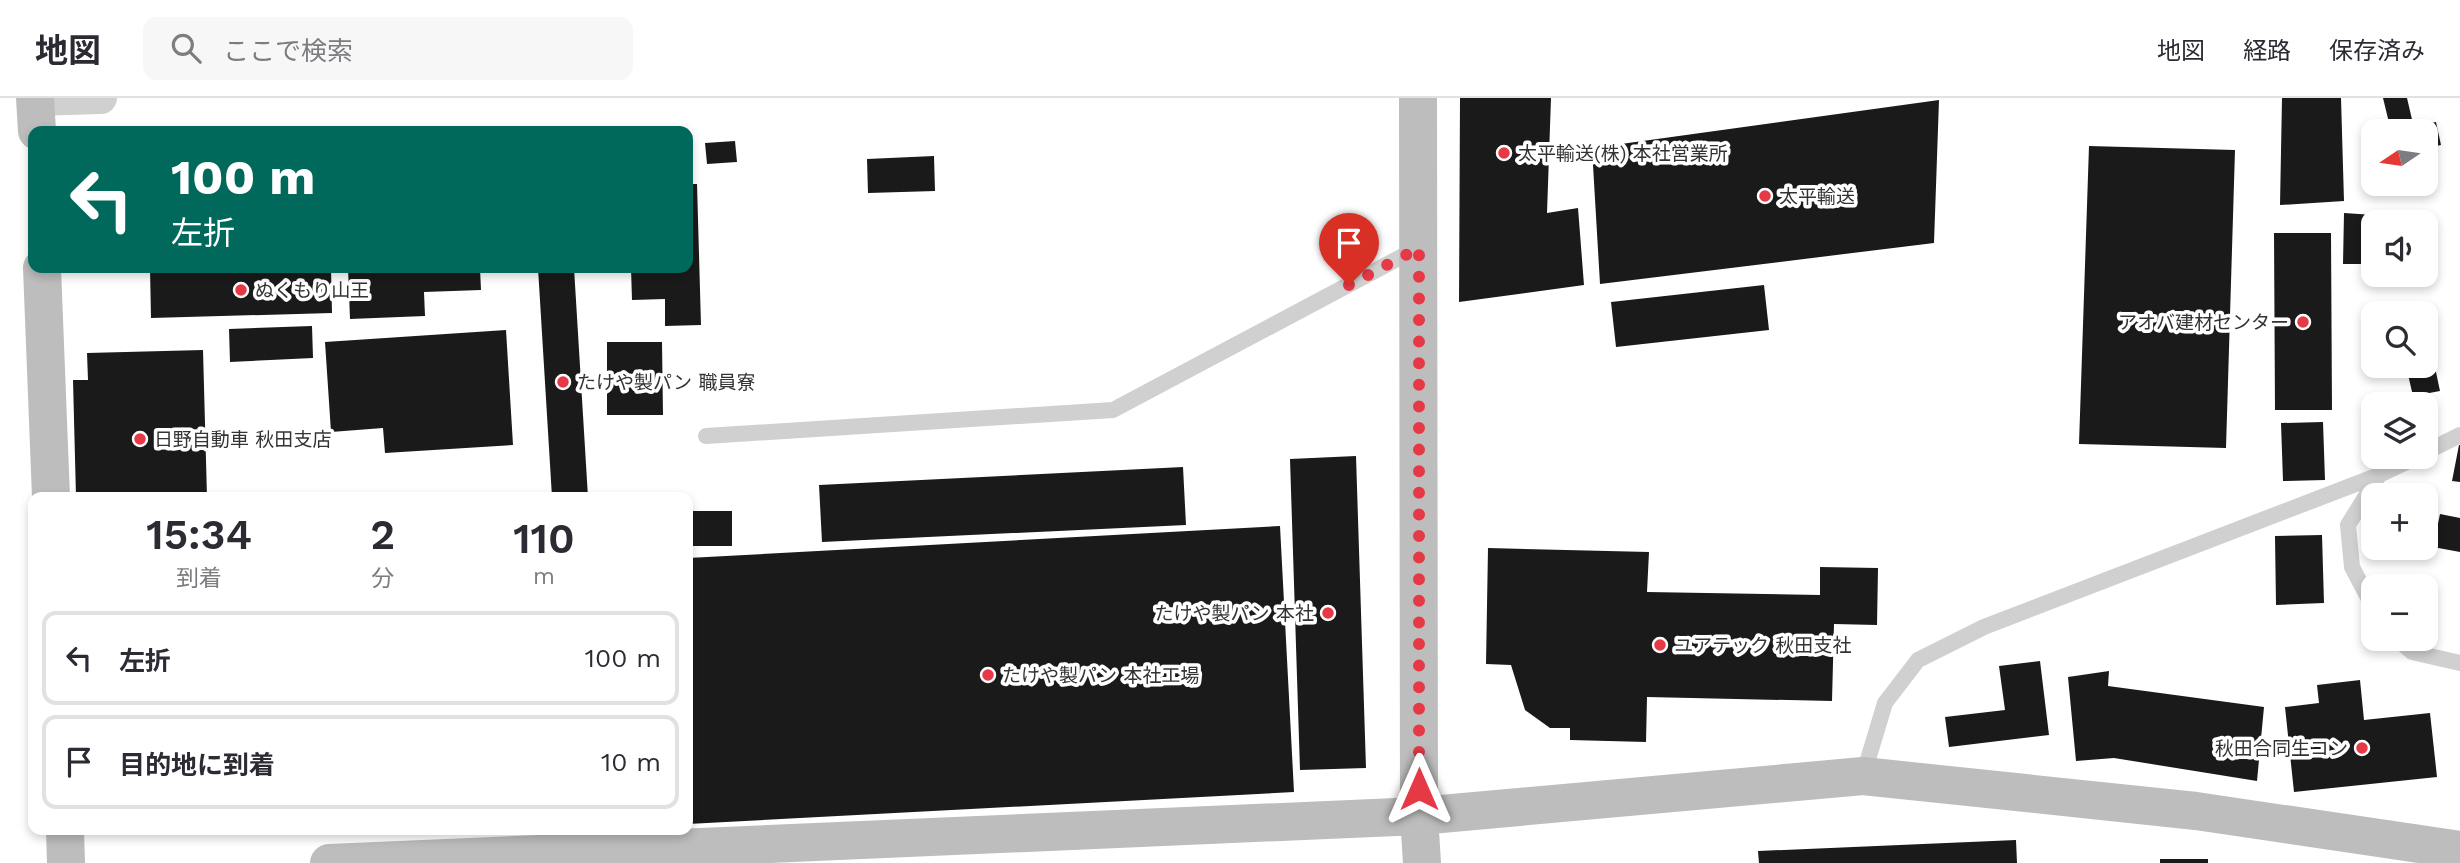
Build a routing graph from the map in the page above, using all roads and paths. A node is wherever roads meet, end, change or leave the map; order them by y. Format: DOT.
graph roads {
  1 [pos="101,98"];
  2 [pos="1419,98"];
  3 [pos="36,110"];
  4 [pos="1419,248"];
  5 [pos="42,273"];
  6 [pos="2460,435"];
  7 [pos="706,436"];
  8 [pos="2438,446"];
  9 [pos="2392,469"];
  10 [pos="2379,475"];
  11 [pos="51,492"];
  12 [pos="2361,583"];
  13 [pos="2411,651"];
  14 [pos="2460,663"];
  15 [pos="1863,776"];
  16 [pos="1419,816"];
  17 [pos="65,835"];
  18 [pos="2460,850"];
  19 [pos="66,863"];
  20 [pos="329,863"];
  21 [pos="1422,863"];
  1 -- 3 [label="street"];
  2 -- 4 [label="street"];
  4 -- 7 [label="lane"];
  4 -- 16 [label="street"];
  5 -- 11 [label="street"];
  6 -- 8 [label="lane"];
  9 -- 10 [label="lane"];
  10 -- 12 [label="lane"];
  10 -- 15 [label="lane"];
  13 -- 14 [label="lane"];
  15 -- 16 [label="street"];
  15 -- 18 [label="street"];
  16 -- 20 [label="street"];
  16 -- 21 [label="street"];
  17 -- 19 [label="street"];
}
